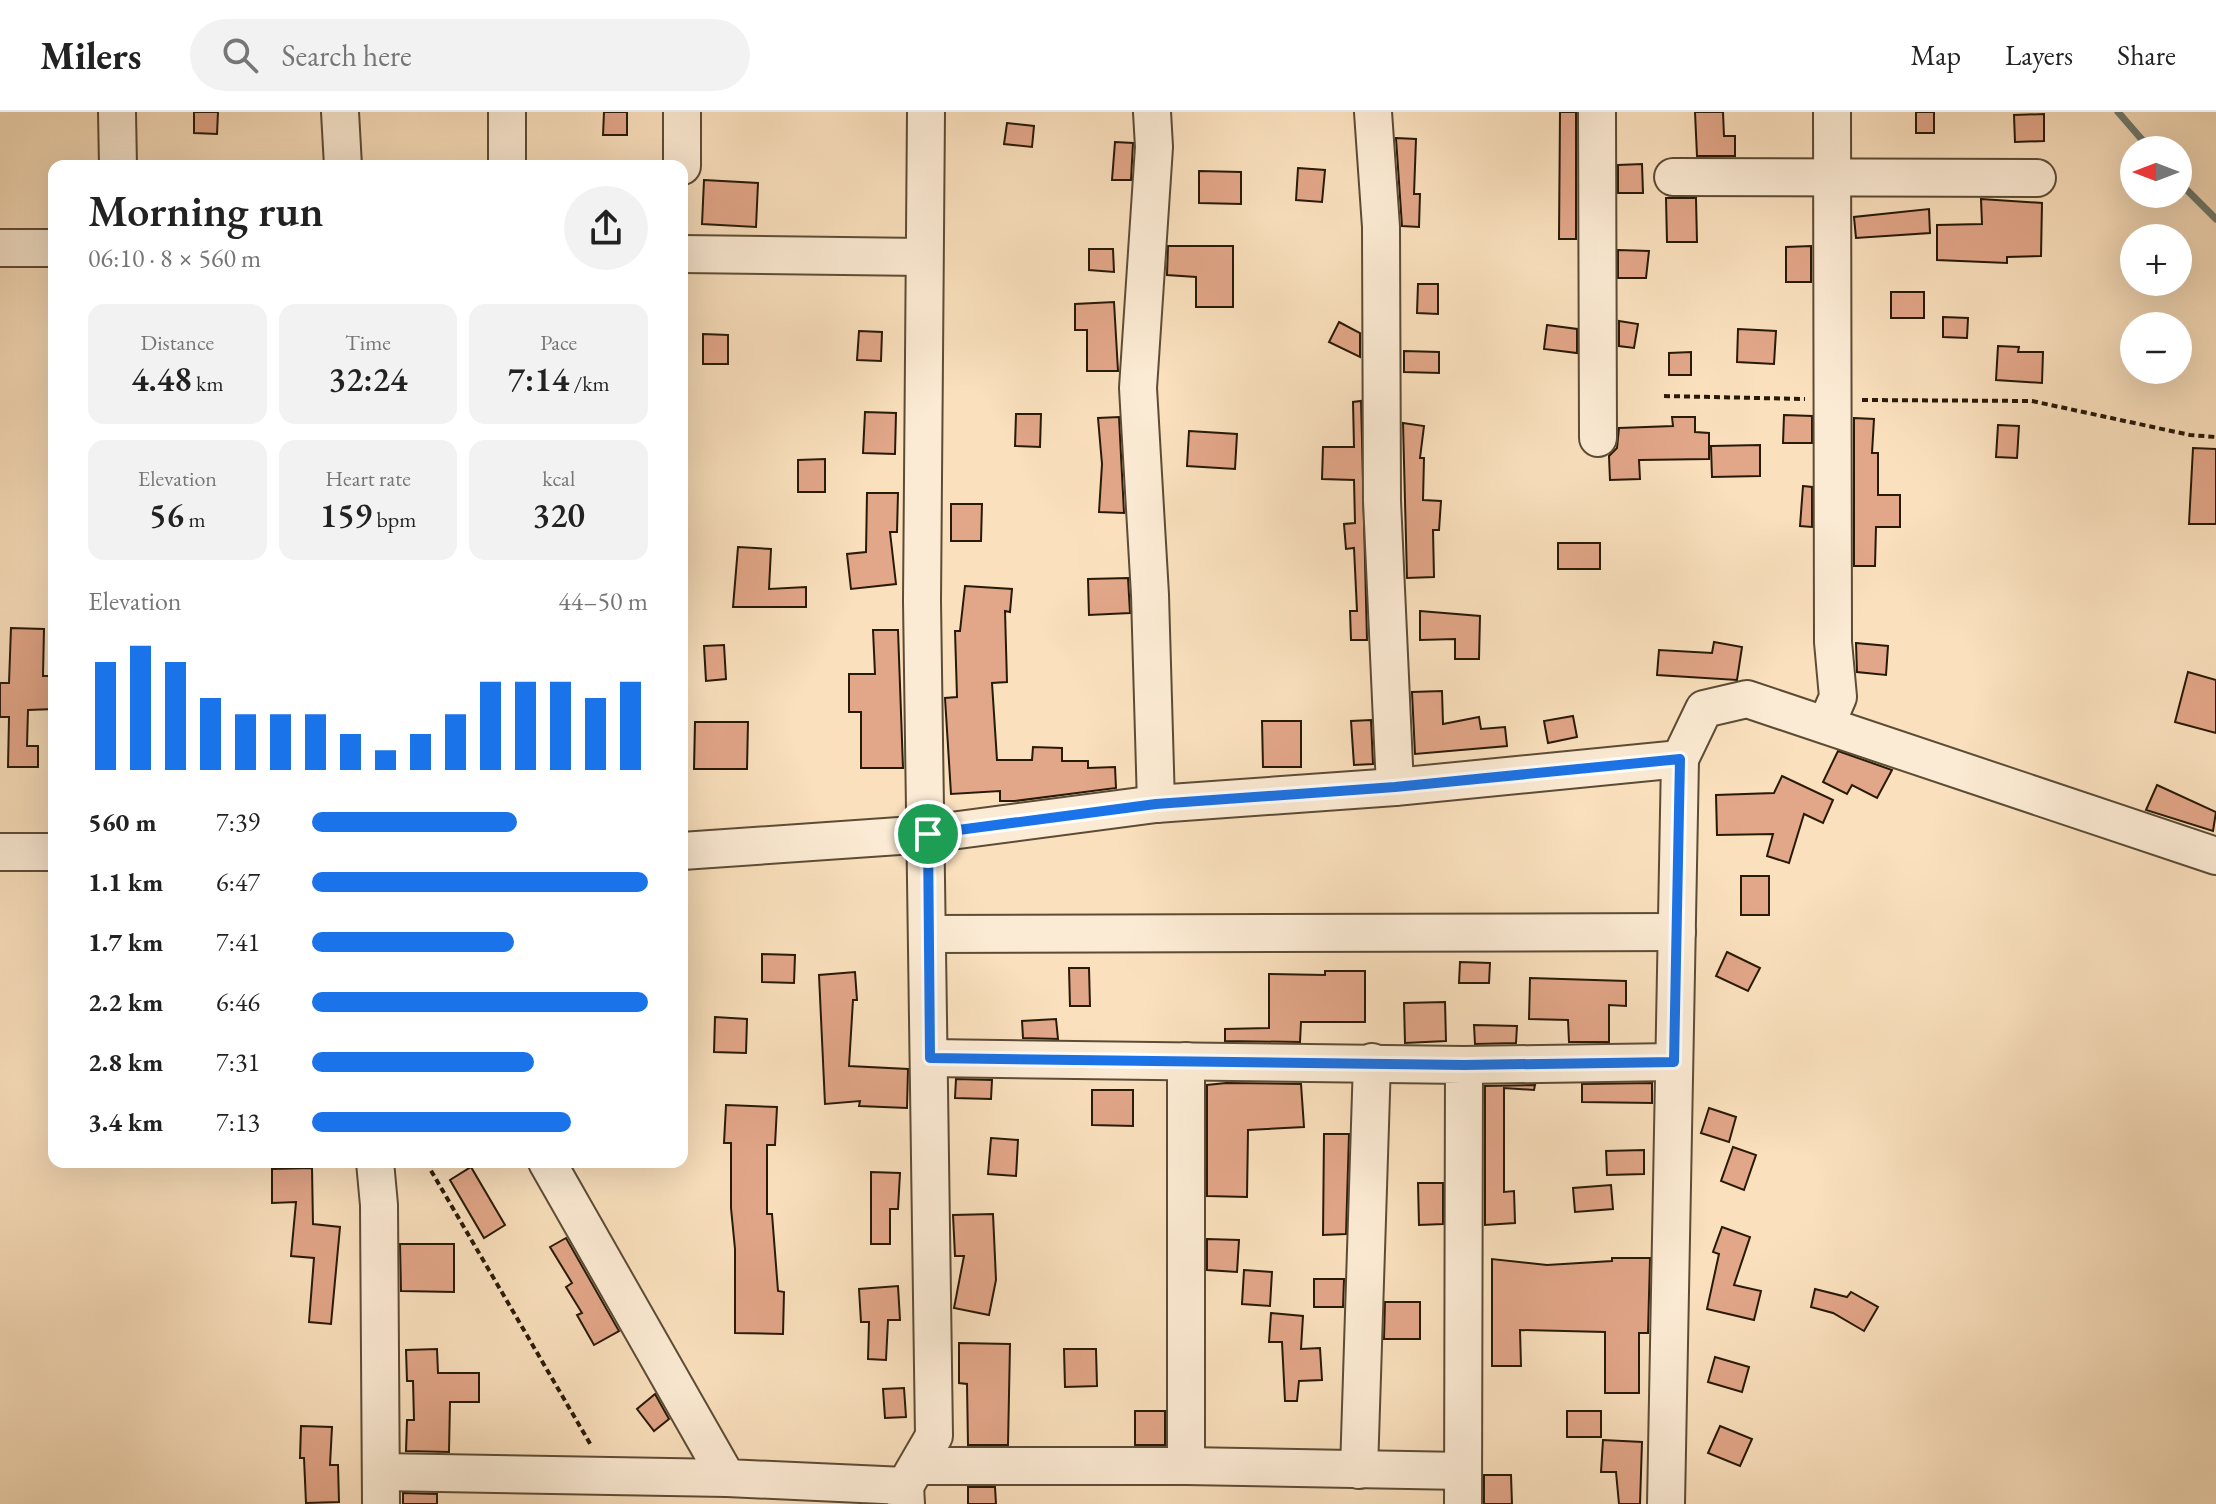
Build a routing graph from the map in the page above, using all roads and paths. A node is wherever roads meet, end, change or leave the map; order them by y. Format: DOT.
graph roads {
  1 [pos="117,112"];
  2 [pos="340,112"];
  3 [pos="507,112"];
  4 [pos="682,112"];
  5 [pos="926,112"];
  6 [pos="1152,112"];
  7 [pos="1373,112"];
  8 [pos="1597,112"];
  9 [pos="1832,112"];
  10 [pos="118,160"];
  11 [pos="343,160"];
  12 [pos="507,160"];
  13 [pos="682,160"];
  14 [pos="1832,175"];
  15 [pos="1673,177"];
  16 [pos="2037,178"];
  17 [pos="0,248"];
  18 [pos="48,248"];
  19 [pos="688,254"];
  20 [pos="924,257"];
  21 [pos="1664,396"];
  22 [pos="1834,400"];
  23 [pos="2216,437"];
  24 [pos="1598,438"];
  25 [pos="1826,725"];
  26 [pos="1680,759"];
  27 [pos="1395,787"];
  28 [pos="1156,804"];
  29 [pos="928,834"];
  30 [pos="688,851"];
  31 [pos="0,852"];
  32 [pos="48,852"];
  33 [pos="2216,856"];
  34 [pos="1677,932"];
  35 [pos="929,934"];
  36 [pos="930,1058"];
  37 [pos="1186,1061"];
  38 [pos="1372,1062"];
  39 [pos="1674,1062"];
  40 [pos="1464,1065"];
  41 [pos="376,1168"];
  42 [pos="430,1168"];
  43 [pos="550,1168"];
  44 [pos="1186,1466"];
  45 [pos="1359,1470"];
  46 [pos="608,1473"];
  47 [pos="727,1478"];
  48 [pos="910,1485"];
  49 [pos="381,1488"];
  50 [pos="1463,1488"];
  51 [pos="1666,1504"];
  1 -- 10 [label="street"];
  2 -- 11 [label="street"];
  3 -- 12 [label="street"];
  4 -- 13 [label="street"];
  5 -- 20 [label="street"];
  6 -- 28 [label="street"];
  7 -- 27 [label="street"];
  8 -- 24 [label="street"];
  9 -- 14 [label="street"];
  14 -- 15 [label="street"];
  14 -- 16 [label="street"];
  14 -- 22 [label="street"];
  17 -- 18 [label="street"];
  19 -- 20 [label="street"];
  20 -- 29 [label="street"];
  21 -- 22 [label="path"];
  22 -- 23 [label="path"];
  22 -- 25 [label="street"];
  25 -- 26 [label="street"];
  25 -- 33 [label="street"];
  26 -- 27 [label="street"];
  26 -- 34 [label="street"];
  27 -- 28 [label="street"];
  28 -- 29 [label="street"];
  29 -- 30 [label="street"];
  29 -- 35 [label="street"];
  31 -- 32 [label="street"];
  34 -- 35 [label="street"];
  34 -- 39 [label="street"];
  35 -- 36 [label="street"];
  36 -- 37 [label="street"];
  36 -- 48 [label="street"];
  37 -- 38 [label="street"];
  37 -- 44 [label="street"];
  38 -- 40 [label="street"];
  38 -- 45 [label="street"];
  39 -- 40 [label="street"];
  39 -- 51 [label="street"];
  40 -- 50 [label="street"];
  41 -- 49 [label="street"];
  42 -- 46 [label="path"];
  43 -- 47 [label="street"];
  44 -- 45 [label="street"];
  44 -- 48 [label="street"];
  45 -- 50 [label="street"];
  46 -- 47 [label="street"];
  46 -- 49 [label="street"];
  47 -- 48 [label="street"];
}
